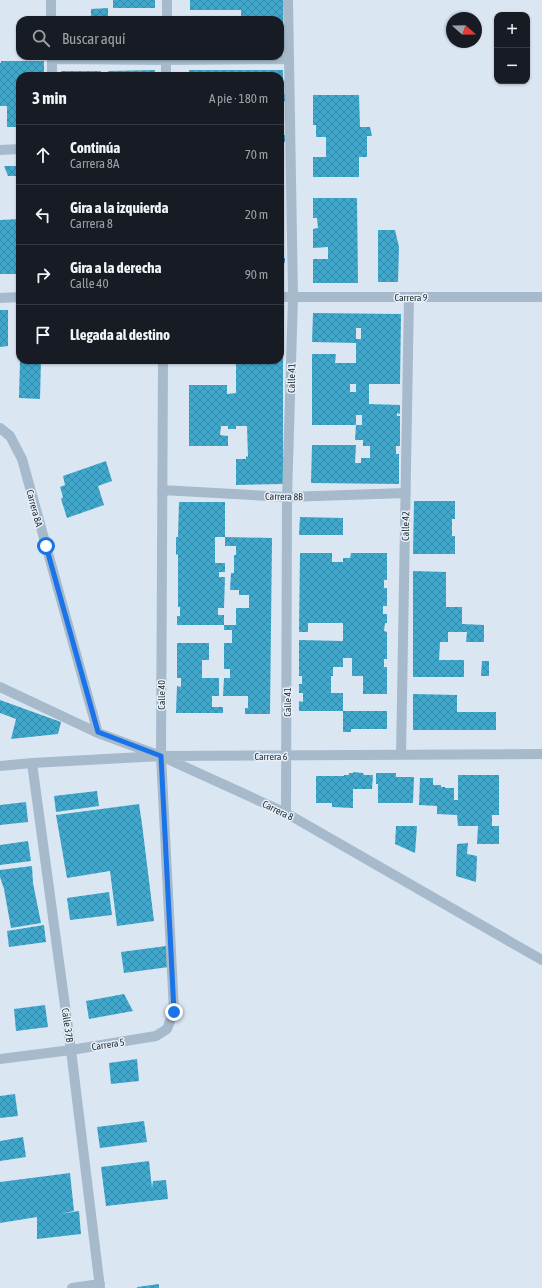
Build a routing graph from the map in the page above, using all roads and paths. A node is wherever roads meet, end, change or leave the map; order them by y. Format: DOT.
graph roads {
  1 [pos="51,0"];
  2 [pos="167,0"];
  3 [pos="288,0"];
  4 [pos="51,16"];
  5 [pos="167,16"];
  6 [pos="284,59"];
  7 [pos="288,59"];
  8 [pos="52,60"];
  9 [pos="166,60"];
  10 [pos="52,72"];
  11 [pos="166,72"];
  12 [pos="16,149"];
  13 [pos="0,150"];
  14 [pos="284,297"];
  15 [pos="293,297"];
  16 [pos="409,297"];
  17 [pos="542,297"];
  18 [pos="0,298"];
  19 [pos="16,298"];
  20 [pos="163,364"];
  21 [pos="0,428"];
  22 [pos="162,490"];
  23 [pos="406,493"];
  24 [pos="287,497"];
  25 [pos="0,687"];
  26 [pos="98,732"];
  27 [pos="542,754"];
  28 [pos="402,755"];
  29 [pos="161,756"];
  30 [pos="287,756"];
  31 [pos="32,763"];
  32 [pos="0,766"];
  33 [pos="286,813"];
  34 [pos="542,960"];
  35 [pos="167,1029"];
  36 [pos="71,1050"];
  37 [pos="0,1059"];
  38 [pos="100,1286"];
  39 [pos="72,1288"];
  1 -- 4 [label="street"];
  2 -- 5 [label="street"];
  3 -- 7 [label="street, Calle 41"];
  6 -- 7 [label="street"];
  7 -- 15 [label="street, Calle 41"];
  8 -- 10 [label="street"];
  9 -- 11 [label="street"];
  12 -- 13 [label="street"];
  14 -- 15 [label="street, Carrera 9"];
  15 -- 16 [label="street, Carrera 9"];
  15 -- 24 [label="street, Calle 41"];
  16 -- 17 [label="street, Carrera 9"];
  16 -- 23 [label="street, Calle 42"];
  18 -- 19 [label="street"];
  20 -- 22 [label="street, Calle 40"];
  21 -- 26 [label="street, Carrera 8A"];
  22 -- 24 [label="street, Carrera 8B"];
  22 -- 29 [label="street, Calle 40"];
  23 -- 24 [label="street, Carrera 8B"];
  23 -- 28 [label="street, Calle 42"];
  24 -- 30 [label="street, Calle 41"];
  25 -- 26 [label="street, Carrera 8"];
  26 -- 29 [label="street, Carrera 8"];
  27 -- 28 [label="street, Carrera 6"];
  28 -- 30 [label="street, Carrera 6"];
  29 -- 30 [label="street, Carrera 6"];
  29 -- 31 [label="street, Carrera 6"];
  29 -- 33 [label="street, Carrera 8"];
  29 -- 35 [label="street, Calle 40"];
  30 -- 33 [label="street, Calle 41"];
  31 -- 32 [label="street, Carrera 6"];
  31 -- 36 [label="street, Calle 37B"];
  33 -- 34 [label="street, Carrera 8"];
  35 -- 36 [label="street, Carrera 5"];
  36 -- 37 [label="street, Carrera 5"];
  36 -- 38 [label="street, Calle 37B"];
  38 -- 39 [label="street"];
}
